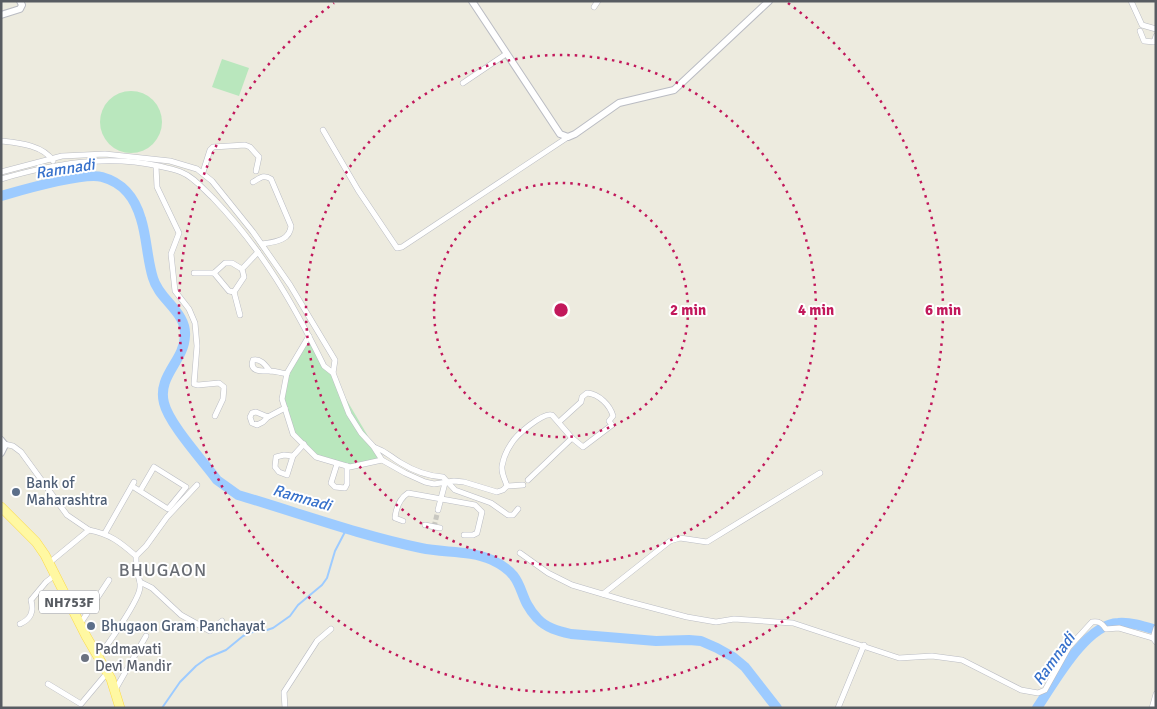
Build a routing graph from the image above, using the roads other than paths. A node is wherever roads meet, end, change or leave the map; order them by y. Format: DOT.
graph roads {
  1 [pos="20,1"];
  2 [pos="472,1"];
  3 [pos="598,1"];
  4 [pos="769,1"];
  5 [pos="1131,1"];
  6 [pos="594,6"];
  7 [pos="1,14"];
  8 [pos="1156,29"];
  9 [pos="1140,31"];
  10 [pos="1156,36"];
  11 [pos="506,54"];
  12 [pos="463,83"];
  13 [pos="323,130"];
  14 [pos="568,137"];
  15 [pos="1,141"];
  16 [pos="52,159"];
  17 [pos="183,164"];
  18 [pos="54,166"];
  19 [pos="156,166"];
  20 [pos="256,171"];
  21 [pos="1,172"];
  22 [pos="181,172"];
  23 [pos="202,172"];
  24 [pos="1,179"];
  25 [pos="253,182"];
  26 [pos="262,244"];
  27 [pos="258,252"];
  28 [pos="242,269"];
  29 [pos="194,273"];
  30 [pos="214,273"];
  31 [pos="234,292"];
  32 [pos="240,315"];
  33 [pos="309,336"];
  34 [pos="270,371"];
  35 [pos="333,373"];
  36 [pos="287,374"];
  37 [pos="285,408"];
  38 [pos="216,416"];
  39 [pos="268,416"];
  40 [pos="558,422"];
  41 [pos="572,438"];
  42 [pos="3,442"];
  43 [pos="304,444"];
  44 [pos="373,446"];
  45 [pos="1,453"];
  46 [pos="293,456"];
  47 [pos="382,460"];
  48 [pos="337,464"];
  49 [pos="347,466"];
  50 [pos="820,473"];
  51 [pos="528,480"];
  52 [pos="447,483"];
  53 [pos="197,485"];
  54 [pos="523,485"];
  55 [pos="507,486"];
  56 [pos="140,490"];
  57 [pos="441,498"];
  58 [pos="1,507"];
  59 [pos="438,510"];
  60 [pos="518,510"];
  61 [pos="403,521"];
  62 [pos="425,525"];
  63 [pos="440,528"];
  64 [pos="89,530"];
  65 [pos="105,533"];
  66 [pos="464,536"];
  67 [pos="520,553"];
  68 [pos="136,556"];
  69 [pos="49,563"];
  70 [pos="55,575"];
  71 [pos="109,580"];
  72 [pos="140,582"];
  73 [pos="603,594"];
  74 [pos="222,621"];
  75 [pos="20,624"];
  76 [pos="80,624"];
  77 [pos="331,629"];
  78 [pos="1155,635"];
  79 [pos="146,636"];
  80 [pos="864,645"];
  81 [pos="98,657"];
  82 [pos="108,672"];
  83 [pos="48,684"];
  84 [pos="115,690"];
  85 [pos="1156,694"];
  86 [pos="120,708"];
  87 [pos="285,708"];
  88 [pos="838,708"];
  89 [pos="1152,708"];
  1 -- 7 [label="street"];
  2 -- 11 [label="street"];
  3 -- 6 [label="street"];
  4 -- 14 [label="street"];
  5 -- 8 [label="street"];
  9 -- 10 [label="street"];
  11 -- 12 [label="street"];
  11 -- 14 [label="street"];
  13 -- 14 [label="street"];
  15 -- 16 [label="street"];
  16 -- 17 [label="street"];
  16 -- 18 [label="street"];
  16 -- 21 [label="street"];
  17 -- 22 [label="street"];
  17 -- 23 [label="street"];
  18 -- 19 [label="street"];
  18 -- 24 [label="street"];
  19 -- 22 [label="street"];
  19 -- 38 [label="street"];
  20 -- 23 [label="street"];
  22 -- 27 [label="street"];
  23 -- 26 [label="street"];
  25 -- 26 [label="street"];
  26 -- 35 [label="street"];
  27 -- 28 [label="street"];
  27 -- 33 [label="street"];
  28 -- 30 [label="street"];
  28 -- 31 [label="street"];
  29 -- 30 [label="street"];
  30 -- 31 [label="street"];
  31 -- 32 [label="street"];
  33 -- 35 [label="street"];
  33 -- 36 [label="street"];
  34 -- 36 [label="street"];
  35 -- 44 [label="street"];
  36 -- 37 [label="street"];
  37 -- 39 [label="street"];
  37 -- 43 [label="street"];
  40 -- 41 [label="street"];
  40 -- 41 [label="street"];
  40 -- 55 [label="street"];
  41 -- 51 [label="street"];
  42 -- 45 [label="street"];
  42 -- 64 [label="street"];
  43 -- 46 [label="street"];
  43 -- 48 [label="street"];
  44 -- 47 [label="street"];
  44 -- 52 [label="street"];
  47 -- 49 [label="street"];
  47 -- 52 [label="street"];
  48 -- 49 [label="street"];
  48 -- 49 [label="street"];
  50 -- 73 [label="street"];
  52 -- 55 [label="street"];
  52 -- 57 [label="street"];
  52 -- 60 [label="street"];
  53 -- 68 [label="street"];
  54 -- 55 [label="street"];
  56 -- 56 [label="street"];
  56 -- 65 [label="street"];
  57 -- 59 [label="street"];
  57 -- 61 [label="street"];
  57 -- 66 [label="street"];
  58 -- 69 [label="main road, NH753F"];
  62 -- 63 [label="street"];
  64 -- 65 [label="street"];
  64 -- 69 [label="street"];
  65 -- 68 [label="street"];
  67 -- 73 [label="street"];
  68 -- 72 [label="street"];
  69 -- 70 [label="main road, NH753F"];
  70 -- 75 [label="street"];
  70 -- 76 [label="main road, NH753F"];
  71 -- 76 [label="street"];
  72 -- 74 [label="street"];
  72 -- 81 [label="street"];
  73 -- 80 [label="street"];
  76 -- 81 [label="main road, NH753F"];
  77 -- 87 [label="street"];
  78 -- 80 [label="street"];
  79 -- 84 [label="street"];
  80 -- 88 [label="street"];
  81 -- 82 [label="main road, NH753F"];
  82 -- 83 [label="street"];
  82 -- 84 [label="main road, NH753F"];
  84 -- 86 [label="main road, NH753F"];
  85 -- 89 [label="street"];
}
